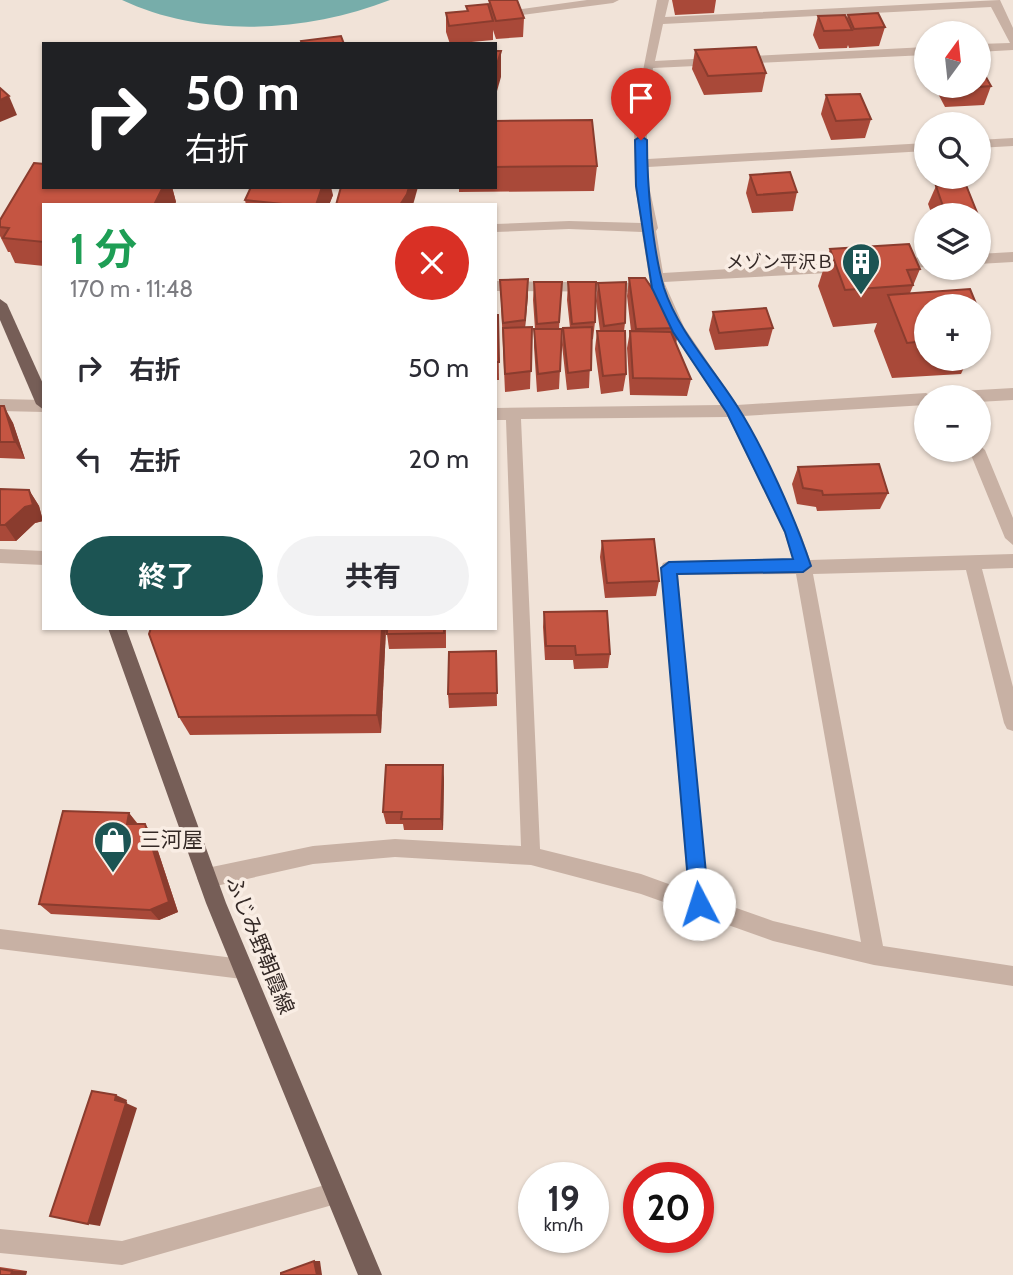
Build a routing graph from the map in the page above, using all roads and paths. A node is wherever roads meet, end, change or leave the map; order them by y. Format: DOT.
graph roads {
  1 [pos="613,0"];
  2 [pos="663,0"];
  3 [pos="995,1"];
  4 [pos="522,12"];
  5 [pos="657,21"];
  6 [pos="1013,40"];
  7 [pos="1013,46"];
  8 [pos="991,47"];
  9 [pos="914,52"];
  10 [pos="648,65"];
  11 [pos="1013,142"];
  12 [pos="991,143"];
  13 [pos="914,148"];
  14 [pos="641,163"];
  15 [pos="497,228"];
  16 [pos="650,228"];
  17 [pos="1013,257"];
  18 [pos="991,258"];
  19 [pos="914,263"];
  20 [pos="657,283"];
  21 [pos="497,286"];
  22 [pos="0,304"];
  23 [pos="1013,394"];
  24 [pos="991,395"];
  25 [pos="42,400"];
  26 [pos="914,401"];
  27 [pos="0,405"];
  28 [pos="42,405"];
  29 [pos="733,411"];
  30 [pos="504,414"];
  31 [pos="982,462"];
  32 [pos="1013,538"];
  33 [pos="0,556"];
  34 [pos="42,558"];
  35 [pos="1013,561"];
  36 [pos="973,565"];
  37 [pos="803,566"];
  38 [pos="118,630"];
  39 [pos="1013,723"];
  40 [pos="531,856"];
  41 [pos="207,878"];
  42 [pos="699,904"];
  43 [pos="0,939"];
  44 [pos="874,955"];
  45 [pos="243,969"];
  46 [pos="1013,976"];
  47 [pos="336,1193"];
  48 [pos="0,1241"];
  49 [pos="370,1275"];
  1 -- 4 [label="street"];
  2 -- 5 [label="street"];
  3 -- 5 [label="street"];
  3 -- 6 [label="street"];
  5 -- 10 [label="street"];
  7 -- 8 [label="street"];
  9 -- 10 [label="street"];
  10 -- 14 [label="street"];
  11 -- 12 [label="street"];
  13 -- 14 [label="street"];
  14 -- 16 [label="street"];
  15 -- 16 [label="street"];
  16 -- 20 [label="street"];
  17 -- 18 [label="street"];
  19 -- 20 [label="street"];
  20 -- 21 [label="street"];
  20 -- 29 [label="street"];
  22 -- 25 [label="main road"];
  23 -- 24 [label="street"];
  26 -- 29 [label="street"];
  27 -- 28 [label="street"];
  29 -- 30 [label="street"];
  29 -- 37 [label="street"];
  30 -- 40 [label="street"];
  31 -- 32 [label="street"];
  33 -- 34 [label="street"];
  35 -- 36 [label="street"];
  36 -- 37 [label="street"];
  36 -- 39 [label="street"];
  37 -- 42 [label="street"];
  37 -- 44 [label="street"];
  38 -- 41 [label="main road, ふじみ野朝霞線"];
  40 -- 41 [label="street"];
  40 -- 42 [label="street"];
  41 -- 45 [label="main road, ふじみ野朝霞線"];
  42 -- 44 [label="street"];
  43 -- 45 [label="street"];
  44 -- 46 [label="street"];
  45 -- 47 [label="main road, ふじみ野朝霞線"];
  47 -- 48 [label="street"];
  47 -- 49 [label="main road, ふじみ野朝霞線"];
}
